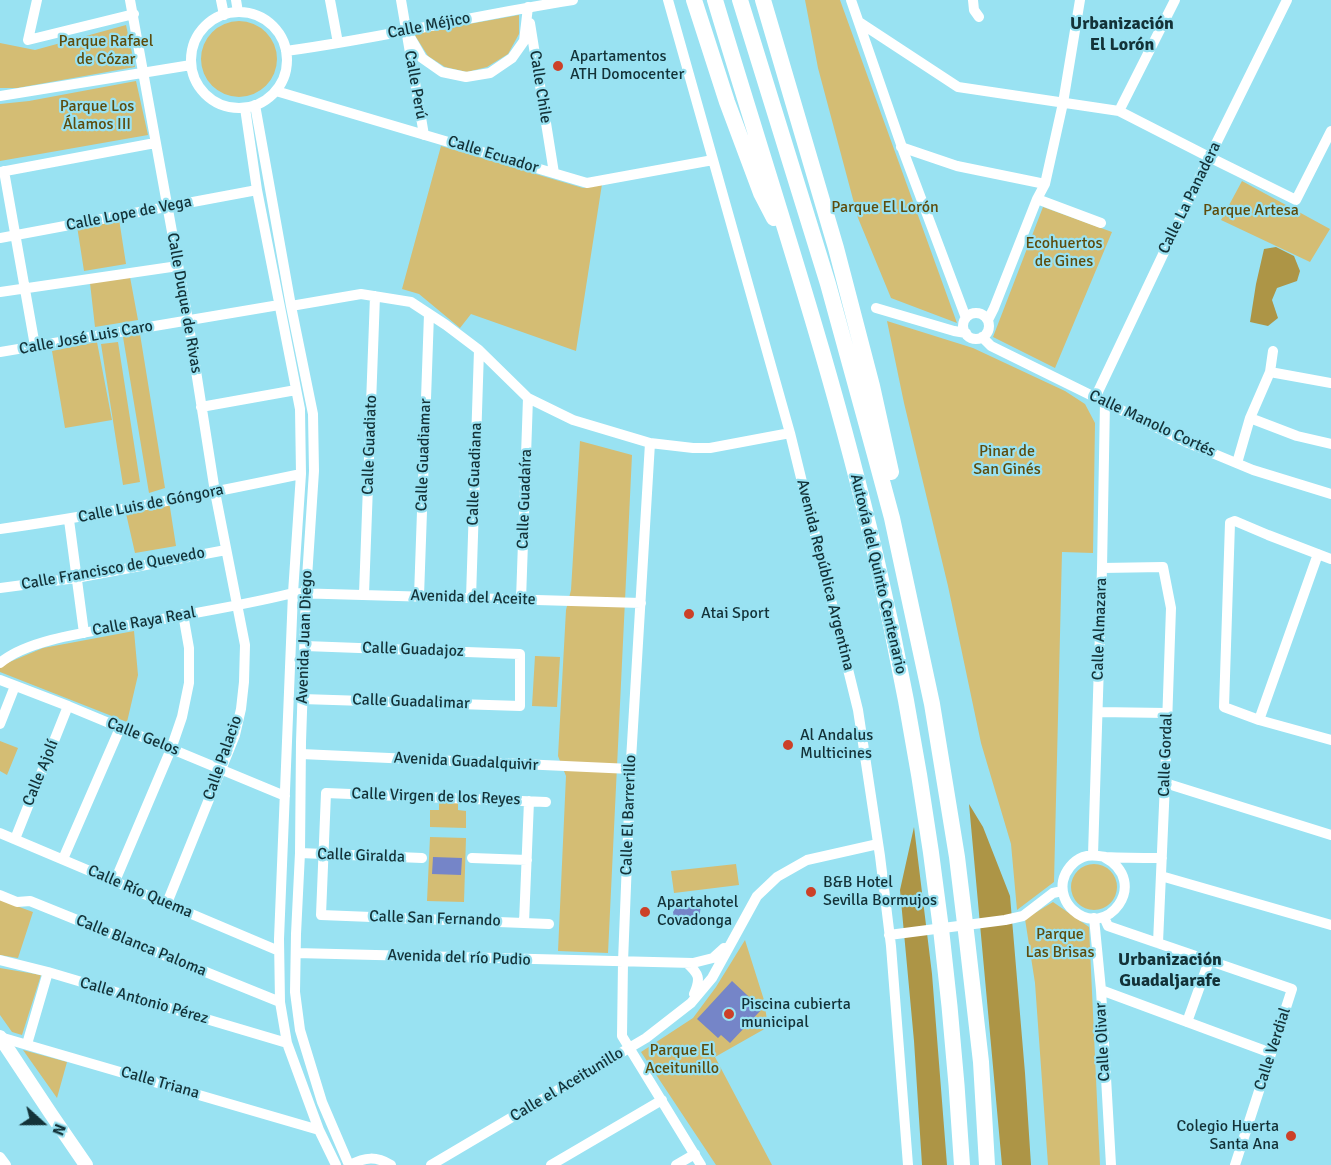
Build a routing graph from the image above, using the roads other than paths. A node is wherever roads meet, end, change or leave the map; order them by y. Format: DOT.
graph roads {
  1 [pos="37,0"];
  2 [pos="130,0"];
  3 [pos="222,0"];
  4 [pos="236,0"];
  5 [pos="330,0"];
  6 [pos="401,0"];
  7 [pos="573,0"];
  8 [pos="668,0"];
  9 [pos="694,0"];
  10 [pos="715,0"];
  11 [pos="740,0"];
  12 [pos="763,0"];
  13 [pos="851,0"];
  14 [pos="973,0"];
  15 [pos="1080,0"];
  16 [pos="1175,0"];
  17 [pos="1287,0"];
  18 [pos="527,4"];
  19 [pos="238,12"];
  20 [pos="134,14"];
  21 [pos="224,15"];
  22 [pos="980,17"];
  23 [pos="859,22"];
  24 [pos="406,30"];
  25 [pos="338,43"];
  26 [pos="286,51"];
  27 [pos="191,65"];
  28 [pos="144,73"];
  29 [pos="276,91"];
  30 [pos="0,96"];
  31 [pos="1063,103"];
  32 [pos="250,106"];
  33 [pos="1119,111"];
  34 [pos="1331,130"];
  35 [pos="424,135"];
  36 [pos="155,143"];
  37 [pos="901,147"];
  38 [pos="1209,158"];
  39 [pos="713,160"];
  40 [pos="2,172"];
  41 [pos="554,173"];
  42 [pos="1045,184"];
  43 [pos="258,190"];
  44 [pos="1037,200"];
  45 [pos="167,207"];
  46 [pos="1101,223"];
  47 [pos="15,235"];
  48 [pos="0,238"];
  49 [pos="790,248"];
  50 [pos="178,266"];
  51 [pos="24,288"];
  52 [pos="0,292"];
  53 [pos="375,296"];
  54 [pos="279,305"];
  55 [pos="291,306"];
  56 [pos="876,308"];
  57 [pos="429,314"];
  58 [pos="966,318"];
  59 [pos="188,320"];
  60 [pos="988,320"];
  61 [pos="966,333"];
  62 [pos="982,337"];
  63 [pos="35,346"];
  64 [pos="479,350"];
  65 [pos="1273,351"];
  66 [pos="0,352"];
  67 [pos="1270,372"];
  68 [pos="1331,383"];
  69 [pos="296,390"];
  70 [pos="528,398"];
  71 [pos="1100,400"];
  72 [pos="201,407"];
  73 [pos="1250,418"];
  74 [pos="790,433"];
  75 [pos="650,443"];
  76 [pos="1331,444"];
  77 [pos="1237,463"];
  78 [pos="301,474"];
  79 [pos="214,492"];
  80 [pos="1331,494"];
  81 [pos="892,518"];
  82 [pos="69,520"];
  83 [pos="0,529"];
  84 [pos="226,550"];
  85 [pos="1318,554"];
  86 [pos="1331,559"];
  87 [pos="1102,568"];
  88 [pos="76,578"];
  89 [pos="0,588"];
  90 [pos="292,593"];
  91 [pos="306,593"];
  92 [pos="364,594"];
  93 [pos="419,596"];
  94 [pos="471,598"];
  95 [pos="521,600"];
  96 [pos="640,603"];
  97 [pos="238,606"];
  98 [pos="183,614"];
  99 [pos="84,633"];
  100 [pos="305,646"];
  101 [pos="0,663"];
  102 [pos="0,680"];
  103 [pos="15,686"];
  104 [pos="302,699"];
  105 [pos="68,706"];
  106 [pos="520,706"];
  107 [pos="1098,712"];
  108 [pos="1167,713"];
  109 [pos="1259,720"];
  110 [pos="0,724"];
  111 [pos="120,728"];
  112 [pos="1331,740"];
  113 [pos="171,749"];
  114 [pos="301,754"];
  115 [pos="631,769"];
  116 [pos="221,770"];
  117 [pos="1165,783"];
  118 [pos="285,796"];
  119 [pos="530,801"];
  120 [pos="546,802"];
  121 [pos="0,832"];
  122 [pos="1331,835"];
  123 [pos="15,839"];
  124 [pos="878,844"];
  125 [pos="300,853"];
  126 [pos="324,854"];
  127 [pos="1098,856"];
  128 [pos="422,858"];
  129 [pos="472,858"];
  130 [pos="1162,858"];
  131 [pos="63,859"];
  132 [pos="527,860"];
  133 [pos="1161,876"];
  134 [pos="115,881"];
  135 [pos="1062,891"];
  136 [pos="0,895"];
  137 [pos="167,903"];
  138 [pos="1099,918"];
  139 [pos="524,923"];
  140 [pos="549,924"];
  141 [pos="1331,925"];
  142 [pos="890,935"];
  143 [pos="731,942"];
  144 [pos="1158,943"];
  145 [pos="279,951"];
  146 [pos="296,953"];
  147 [pos="0,960"];
  148 [pos="1209,961"];
  149 [pos="623,962"];
  150 [pos="687,963"];
  151 [pos="48,972"];
  152 [pos="1101,990"];
  153 [pos="280,1002"];
  154 [pos="691,1003"];
  155 [pos="1187,1022"];
  156 [pos="0,1037"];
  157 [pos="287,1043"];
  158 [pos="27,1044"];
  159 [pos="629,1048"];
  160 [pos="1271,1053"];
  161 [pos="662,1101"];
  162 [pos="319,1130"];
  163 [pos="694,1154"];
  164 [pos="0,1157"];
  165 [pos="6,1165"];
  166 [pos="86,1165"];
  167 [pos="336,1165"];
  168 [pos="350,1165"];
  169 [pos="391,1165"];
  170 [pos="431,1165"];
  171 [pos="551,1165"];
  172 [pos="676,1165"];
  173 [pos="701,1165"];
  174 [pos="908,1165"];
  175 [pos="962,1165"];
  176 [pos="987,1165"];
  177 [pos="1111,1165"];
  178 [pos="1235,1165"];
  1 -- 20 [label="street"];
  2 -- 20 [label="street, Calle Duque de Rivas"];
  3 -- 21 [label="street"];
  4 -- 19 [label="street"];
  5 -- 25 [label="street"];
  6 -- 24 [label="street, Calle Perú"];
  7 -- 18 [label="street, Calle Méjico"];
  8 -- 39 [label="street, Avenida República Argentina"];
  9 -- 49 [label="highway"];
  10 -- 49 [label="highway, Autovía del Quinto Centenario"];
  11 -- 81 [label="highway, Autovía del Quinto Centenario"];
  12 -- 81 [label="highway"];
  13 -- 23 [label="street"];
  14 -- 22 [label="street"];
  15 -- 31 [label="street"];
  16 -- 33 [label="street"];
  17 -- 38 [label="street, Calle La Panadera"];
  18 -- 24 [label="street, Calle Méjico"];
  18 -- 24 [label="street"];
  18 -- 41 [label="street, Calle Chile"];
  19 -- 21 [label="street"];
  19 -- 26 [label="street"];
  20 -- 28 [label="street, Calle Duque de Rivas"];
  21 -- 27 [label="street"];
  23 -- 31 [label="street"];
  23 -- 37 [label="street"];
  24 -- 25 [label="street, Calle Méjico"];
  24 -- 35 [label="street, Calle Perú"];
  25 -- 26 [label="street, Calle Méjico"];
  26 -- 29 [label="street"];
  27 -- 28 [label="street"];
  27 -- 32 [label="street"];
  28 -- 30 [label="street"];
  28 -- 36 [label="street, Calle Duque de Rivas"];
  29 -- 32 [label="street"];
  29 -- 35 [label="street, Calle Ecuador"];
  31 -- 33 [label="street"];
  31 -- 42 [label="street"];
  32 -- 43 [label="street, Avenida Juan Diego"];
  32 -- 55 [label="street, Avenida Juan Diego"];
  33 -- 38 [label="street"];
  34 -- 38 [label="street"];
  35 -- 41 [label="street, Calle Ecuador"];
  36 -- 40 [label="street"];
  36 -- 45 [label="street, Calle Duque de Rivas"];
  37 -- 42 [label="street"];
  37 -- 58 [label="street"];
  38 -- 71 [label="street, Calle La Panadera"];
  39 -- 41 [label="street, Calle Ecuador"];
  39 -- 74 [label="street, Avenida República Argentina"];
  40 -- 47 [label="street"];
  42 -- 44 [label="street"];
  43 -- 45 [label="street, Calle Lope de Vega"];
  43 -- 54 [label="street, Avenida Juan Diego"];
  44 -- 46 [label="street"];
  44 -- 60 [label="street"];
  45 -- 47 [label="street, Calle Lope de Vega"];
  45 -- 50 [label="street, Calle Duque de Rivas"];
  47 -- 48 [label="street, Calle Lope de Vega"];
  47 -- 51 [label="street"];
  49 -- 175 [label="highway, Autovía del Quinto Centenario"];
  50 -- 51 [label="street"];
  50 -- 59 [label="street, Calle Duque de Rivas"];
  51 -- 52 [label="street"];
  51 -- 63 [label="street"];
  53 -- 55 [label="street"];
  53 -- 57 [label="street"];
  53 -- 92 [label="street, Calle Guadiato"];
  54 -- 59 [label="street, Calle José Luis Caro"];
  54 -- 69 [label="street, Avenida Juan Diego"];
  55 -- 91 [label="street, Avenida Juan Diego"];
  56 -- 61 [label="street"];
  57 -- 64 [label="street"];
  57 -- 93 [label="street, Calle Guadiamar"];
  58 -- 60 [label="street"];
  58 -- 61 [label="street"];
  59 -- 63 [label="street, Calle José Luis Caro"];
  59 -- 72 [label="street, Calle Duque de Rivas"];
  60 -- 62 [label="street"];
  61 -- 62 [label="street"];
  62 -- 71 [label="street, Calle Manolo Cortés"];
  63 -- 66 [label="street, Calle José Luis Caro"];
  64 -- 70 [label="street"];
  64 -- 94 [label="street, Calle Guadiana"];
  65 -- 67 [label="street"];
  67 -- 68 [label="street"];
  67 -- 73 [label="street"];
  69 -- 72 [label="street"];
  69 -- 78 [label="street, Avenida Juan Diego"];
  70 -- 75 [label="street"];
  70 -- 95 [label="street, Calle Guadaíra"];
  71 -- 77 [label="street, Calle Manolo Cortés"];
  71 -- 87 [label="street, Calle Almazara"];
  72 -- 79 [label="street, Calle Duque de Rivas"];
  73 -- 76 [label="street"];
  73 -- 77 [label="street"];
  74 -- 75 [label="street"];
  74 -- 124 [label="street, Avenida República Argentina"];
  75 -- 96 [label="street, Calle El Barrerillo"];
  77 -- 80 [label="street, Calle Manolo Cortés"];
  78 -- 79 [label="street, Calle Luis de Góngora"];
  78 -- 90 [label="street, Avenida Juan Diego"];
  79 -- 82 [label="street, Calle Luis de Góngora"];
  79 -- 84 [label="street, Calle Duque de Rivas"];
  81 -- 176 [label="highway, Autovía del Quinto Centenario"];
  82 -- 83 [label="street, Calle Luis de Góngora"];
  82 -- 88 [label="street"];
  84 -- 88 [label="street, Calle Francisco de Quevedo"];
  84 -- 97 [label="street, Calle Duque de Rivas"];
  85 -- 86 [label="street"];
  85 -- 109 [label="street"];
  85 -- 109 [label="street"];
  87 -- 107 [label="street, Calle Almazara"];
  87 -- 108 [label="street, Calle Gordal"];
  88 -- 89 [label="street, Calle Francisco de Quevedo"];
  88 -- 99 [label="street"];
  90 -- 91 [label="street, Avenida del Aceite"];
  90 -- 97 [label="street, Calle Raya Real"];
  90 -- 118 [label="street, Avenida Juan Diego"];
  91 -- 92 [label="street, Avenida del Aceite"];
  91 -- 100 [label="street, Avenida Juan Diego"];
  92 -- 93 [label="street, Avenida del Aceite"];
  93 -- 94 [label="street, Avenida del Aceite"];
  94 -- 95 [label="street, Avenida del Aceite"];
  95 -- 96 [label="street, Avenida del Aceite"];
  96 -- 115 [label="street, Calle El Barrerillo"];
  97 -- 98 [label="street, Calle Raya Real"];
  97 -- 116 [label="street, Calle Palacio"];
  98 -- 99 [label="street, Calle Raya Real"];
  98 -- 113 [label="street"];
  99 -- 101 [label="street, Calle Raya Real"];
  100 -- 104 [label="street, Avenida Juan Diego"];
  100 -- 106 [label="street, Calle Guadajoz"];
  102 -- 103 [label="street, Calle Gelos"];
  103 -- 105 [label="street, Calle Gelos"];
  103 -- 110 [label="street"];
  104 -- 106 [label="street, Calle Guadalimar"];
  104 -- 114 [label="street, Avenida Juan Diego"];
  105 -- 111 [label="street, Calle Gelos"];
  105 -- 123 [label="street, Calle Ajolí"];
  107 -- 108 [label="street"];
  107 -- 127 [label="street, Calle Almazara"];
  108 -- 117 [label="street, Calle Gordal"];
  109 -- 112 [label="street"];
  111 -- 113 [label="street, Calle Gelos"];
  111 -- 131 [label="street"];
  113 -- 116 [label="street, Calle Gelos"];
  113 -- 134 [label="street"];
  114 -- 115 [label="street, Avenida Guadalquivir"];
  114 -- 125 [label="street, Avenida Juan Diego"];
  115 -- 149 [label="street, Calle El Barrerillo"];
  116 -- 118 [label="street, Calle Gelos"];
  116 -- 137 [label="street, Calle Palacio"];
  117 -- 122 [label="street"];
  117 -- 130 [label="street, Calle Gordal"];
  118 -- 145 [label="street, Avenida Juan Diego"];
  119 -- 120 [label="street, Calle Virgen de los Reyes"];
  119 -- 126 [label="street, Calle Virgen de los Reyes"];
  119 -- 132 [label="street"];
  121 -- 123 [label="street, Calle Río Quema"];
  123 -- 131 [label="street, Calle Río Quema"];
  124 -- 142 [label="street, Avenida República Argentina"];
  124 -- 143 [label="street, Calle el Aceitunillo"];
  125 -- 126 [label="street, Calle Giralda"];
  125 -- 146 [label="street, Avenida Juan Diego"];
  126 -- 128 [label="street, Calle Giralda"];
  126 -- 139 [label="street, Calle San Fernando"];
  127 -- 130 [label="street"];
  127 -- 135 [label="street"];
  127 -- 138 [label="street"];
  129 -- 132 [label="street"];
  130 -- 133 [label="street, Calle Gordal"];
  131 -- 134 [label="street, Calle Río Quema"];
  132 -- 139 [label="street"];
  133 -- 141 [label="street"];
  133 -- 144 [label="street, Calle Gordal"];
  134 -- 137 [label="street, Calle Río Quema"];
  135 -- 138 [label="street"];
  135 -- 142 [label="street"];
  136 -- 153 [label="street, Calle Blanca Paloma"];
  137 -- 145 [label="street, Calle Río Quema"];
  138 -- 144 [label="street, Calle Verdial"];
  138 -- 152 [label="street, Calle Olivar"];
  139 -- 140 [label="street, Calle San Fernando"];
  142 -- 174 [label="street, Avenida República Argentina"];
  143 -- 150 [label="street, Avenida del río Pudio"];
  143 -- 154 [label="street, Calle el Aceitunillo"];
  144 -- 148 [label="street, Calle Verdial"];
  145 -- 153 [label="street, Avenida Juan Diego"];
  146 -- 149 [label="street, Avenida del río Pudio"];
  146 -- 168 [label="street, Avenida Juan Diego"];
  147 -- 151 [label="street, Calle Antonio Pérez"];
  148 -- 155 [label="street"];
  148 -- 160 [label="street, Calle Verdial"];
  149 -- 150 [label="street, Avenida del río Pudio"];
  149 -- 159 [label="street, Calle El Barrerillo"];
  150 -- 154 [label="street"];
  151 -- 157 [label="street, Calle Antonio Pérez"];
  151 -- 158 [label="street"];
  152 -- 155 [label="street"];
  152 -- 177 [label="street, Calle Olivar"];
  153 -- 157 [label="street, Avenida Juan Diego"];
  154 -- 159 [label="street, Calle el Aceitunillo"];
  155 -- 160 [label="street"];
  156 -- 158 [label="street, Calle Triana"];
  156 -- 166 [label="main road"];
  157 -- 162 [label="street, Avenida Juan Diego"];
  158 -- 162 [label="street, Calle Triana"];
  159 -- 161 [label="street, Calle El Barrerillo"];
  159 -- 170 [label="street, Calle el Aceitunillo"];
  160 -- 178 [label="street, Calle Verdial"];
  161 -- 163 [label="street, Calle El Barrerillo"];
  161 -- 171 [label="street"];
  162 -- 167 [label="street, Avenida Juan Diego"];
  163 -- 172 [label="street"];
  163 -- 173 [label="street, Calle El Barrerillo"];
  164 -- 165 [label="street"];
  168 -- 169 [label="street"];
}
